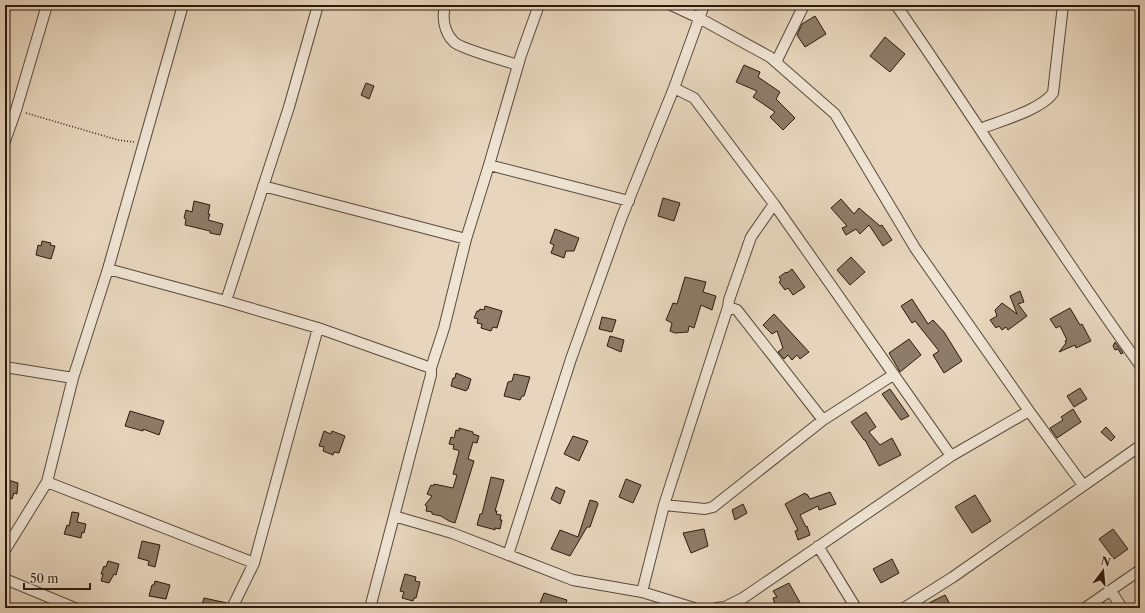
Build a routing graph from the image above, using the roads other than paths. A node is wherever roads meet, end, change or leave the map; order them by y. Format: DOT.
graph roads {
  1 [pos="47,5"];
  2 [pos="183,5"];
  3 [pos="318,5"];
  4 [pos="445,5"];
  5 [pos="538,5"];
  6 [pos="671,5"];
  7 [pos="704,5"];
  8 [pos="804,5"];
  9 [pos="896,5"];
  10 [pos="1063,5"];
  11 [pos="699,18"];
  12 [pos="776,62"];
  13 [pos="518,65"];
  14 [pos="674,88"];
  15 [pos="980,129"];
  16 [pos="5,141"];
  17 [pos="489,165"];
  18 [pos="263,186"];
  19 [pos="629,201"];
  20 [pos="774,204"];
  21 [pos="466,239"];
  22 [pos="108,268"];
  23 [pos="226,301"];
  24 [pos="728,307"];
  25 [pos="318,328"];
  26 [pos="1140,365"];
  27 [pos="5,367"];
  28 [pos="430,368"];
  29 [pos="893,374"];
  30 [pos="73,378"];
  31 [pos="1029,411"];
  32 [pos="823,420"];
  33 [pos="1140,446"];
  34 [pos="952,456"];
  35 [pos="47,482"];
  36 [pos="1083,485"];
  37 [pos="664,505"];
  38 [pos="394,516"];
  39 [pos="818,546"];
  40 [pos="5,550"];
  41 [pos="508,555"];
  42 [pos="254,563"];
  43 [pos="1140,570"];
  44 [pos="5,579"];
  45 [pos="1111,591"];
  46 [pos="642,592"];
  47 [pos="75,608"];
  48 [pos="232,608"];
  49 [pos="370,608"];
  50 [pos="694,608"];
  51 [pos="716,608"];
  52 [pos="856,608"];
  53 [pos="904,608"];
  54 [pos="1085,608"];
  55 [pos="1122,608"];
  1 -- 16 [label="street"];
  2 -- 22 [label="street"];
  3 -- 18 [label="street"];
  4 -- 13 [label="street"];
  5 -- 13 [label="street"];
  6 -- 11 [label="street"];
  7 -- 11 [label="street"];
  8 -- 12 [label="street"];
  9 -- 15 [label="street"];
  10 -- 15 [label="street"];
  11 -- 12 [label="street"];
  11 -- 14 [label="street"];
  12 -- 31 [label="street"];
  13 -- 17 [label="street"];
  14 -- 19 [label="street"];
  14 -- 20 [label="street"];
  15 -- 26 [label="street"];
  17 -- 19 [label="street"];
  17 -- 21 [label="street"];
  18 -- 21 [label="street"];
  18 -- 23 [label="street"];
  19 -- 41 [label="street"];
  20 -- 24 [label="street"];
  20 -- 29 [label="street"];
  21 -- 28 [label="street"];
  22 -- 23 [label="street"];
  22 -- 30 [label="street"];
  23 -- 25 [label="street"];
  24 -- 32 [label="street"];
  24 -- 37 [label="street"];
  25 -- 28 [label="street"];
  25 -- 42 [label="street"];
  27 -- 30 [label="street"];
  28 -- 38 [label="street"];
  29 -- 32 [label="street"];
  29 -- 34 [label="street"];
  30 -- 35 [label="street"];
  31 -- 34 [label="street"];
  31 -- 36 [label="street"];
  32 -- 37 [label="street"];
  33 -- 36 [label="street"];
  34 -- 39 [label="street"];
  35 -- 40 [label="street"];
  35 -- 42 [label="street"];
  36 -- 53 [label="street"];
  37 -- 46 [label="street"];
  38 -- 41 [label="street"];
  38 -- 49 [label="street"];
  39 -- 51 [label="street"];
  39 -- 52 [label="street"];
  41 -- 46 [label="street"];
  42 -- 48 [label="street"];
  43 -- 45 [label="street"];
  44 -- 47 [label="street"];
  45 -- 54 [label="street"];
  45 -- 55 [label="street"];
  46 -- 50 [label="street"];
}
